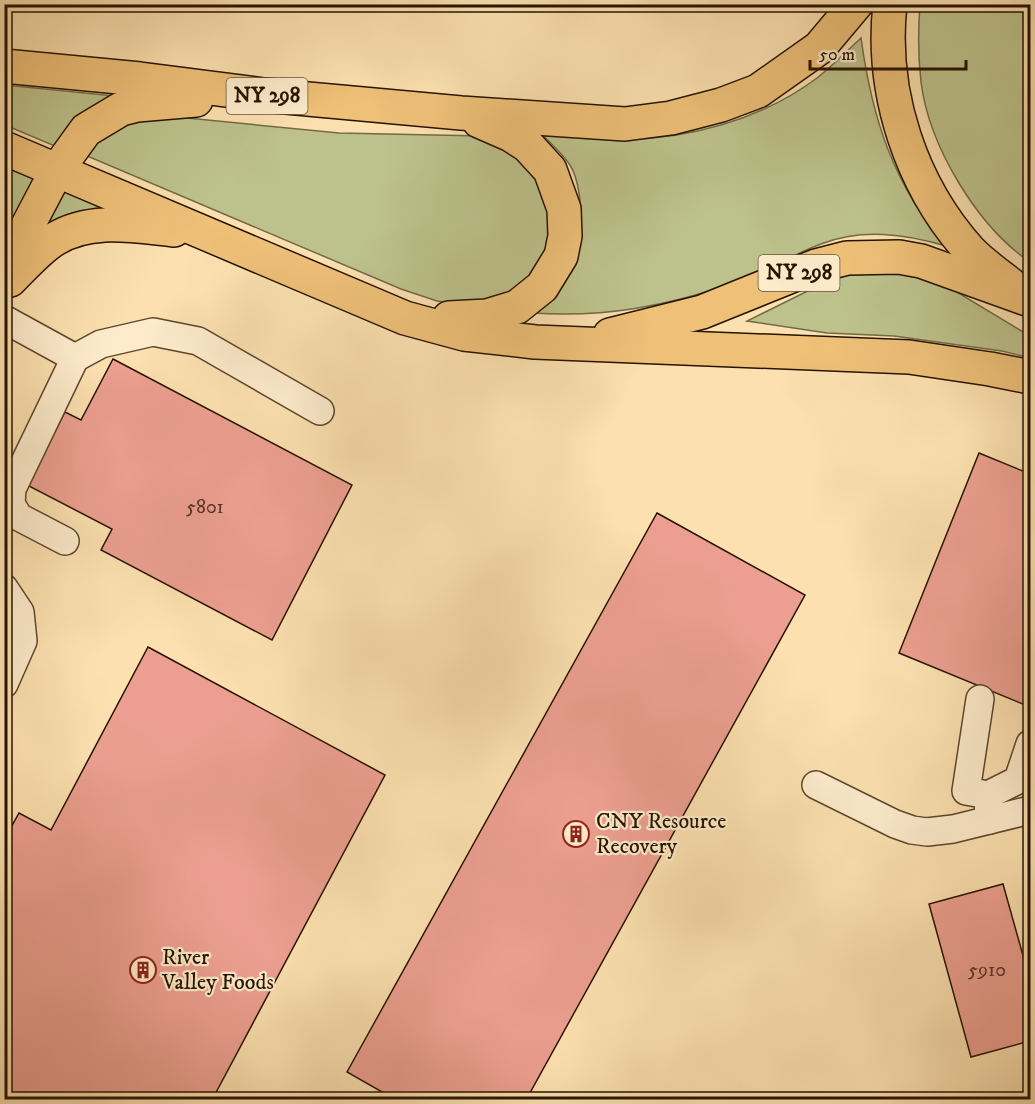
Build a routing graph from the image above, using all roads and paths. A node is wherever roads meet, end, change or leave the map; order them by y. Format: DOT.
graph roads {
  1 [pos="856,4"];
  2 [pos="890,4"];
  3 [pos="4,66"];
  4 [pos="264,95"];
  5 [pos="461,113"];
  6 [pos="4,148"];
  7 [pos="57,170"];
  8 [pos="203,232"];
  9 [pos="4,271"];
  10 [pos="4,285"];
  11 [pos="1029,300"];
  12 [pos="405,318"];
  13 [pos="4,319"];
  14 [pos="573,344"];
  15 [pos="75,358"];
  16 [pos="1030,377"];
  17 [pos="320,411"];
  18 [pos="65,541"];
  19 [pos="4,588"];
  20 [pos="4,684"];
  21 [pos="980,699"];
  22 [pos="1030,744"];
  23 [pos="816,785"];
  24 [pos="989,807"];
  25 [pos="1030,810"];
  1 -- 5 [label="main road, NY 298"];
  2 -- 11 [label="main road"];
  3 -- 4 [label="main road, NY 298"];
  4 -- 5 [label="main road, NY 298"];
  4 -- 7 [label="main road"];
  5 -- 12 [label="main road"];
  6 -- 7 [label="main road, NY 298"];
  7 -- 8 [label="main road, NY 298"];
  7 -- 9 [label="main road"];
  8 -- 10 [label="main road"];
  8 -- 12 [label="main road, NY 298"];
  11 -- 14 [label="main road, NY 298"];
  12 -- 14 [label="main road, NY 298"];
  13 -- 15 [label="street"];
  14 -- 16 [label="main road, NY 298"];
  15 -- 17 [label="street"];
  15 -- 18 [label="street"];
  19 -- 20 [label="street"];
  21 -- 24 [label="street"];
  22 -- 24 [label="street"];
  23 -- 24 [label="street"];
  24 -- 25 [label="street"];
}
